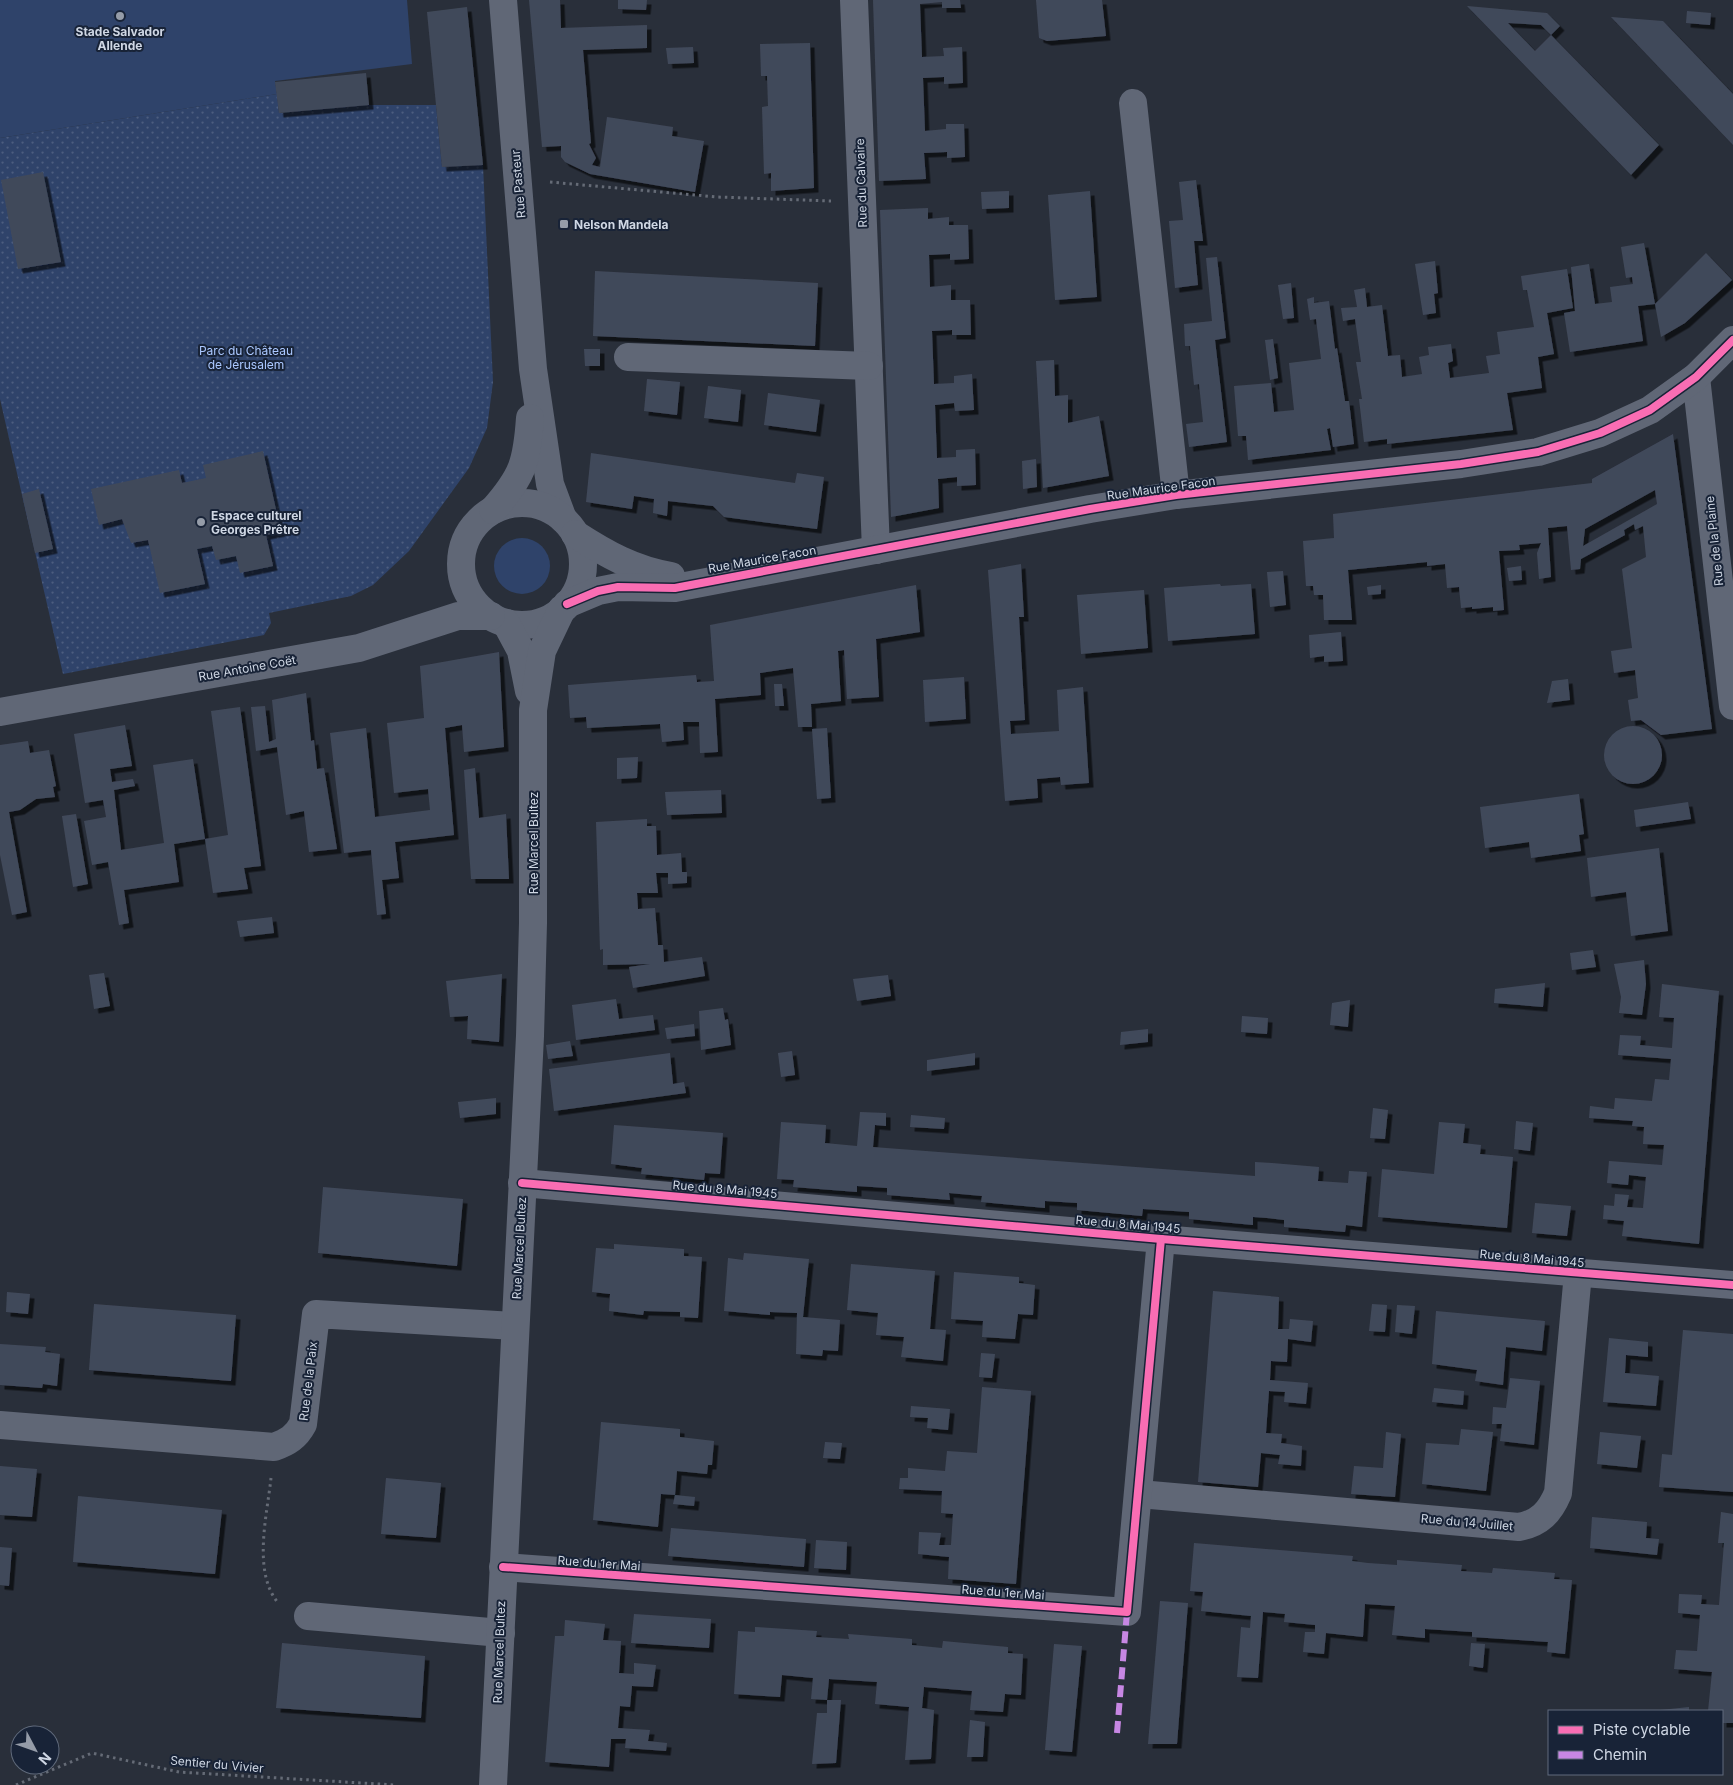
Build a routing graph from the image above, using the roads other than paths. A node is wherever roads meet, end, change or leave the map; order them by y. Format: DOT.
graph roads {
  1 [pos="503,0"];
  2 [pos="854,0"];
  3 [pos="1133,103"];
  4 [pos="1733,340"];
  5 [pos="628,356"];
  6 [pos="869,366"];
  7 [pos="533,369"];
  8 [pos="1696,377"];
  9 [pos="1176,496"];
  10 [pos="493,510"];
  11 [pos="569,527"];
  12 [pos="876,550"];
  13 [pos="710,580"];
  14 [pos="564,607"];
  15 [pos="498,619"];
  16 [pos="1733,706"];
  17 [pos="533,710"];
  18 [pos="0,712"];
  19 [pos="522,1183"];
  20 [pos="1161,1238"];
  21 [pos="1578,1273"];
  22 [pos="1733,1285"];
  23 [pos="515,1326"];
  24 [pos="0,1425"];
  25 [pos="1139,1494"];
  26 [pos="502,1567"];
  27 [pos="308,1616"];
  28 [pos="500,1633"];
  29 [pos="493,1785"];
  1 -- 7 [label="street, Rue Pasteur"];
  2 -- 6 [label="street, Rue du Calvaire"];
  3 -- 9 [label="street"];
  4 -- 8 [label="street, Rue Maurice Facon"];
  5 -- 6 [label="street"];
  6 -- 12 [label="street, Rue du Calvaire"];
  7 -- 10 [label="street, Rue Pasteur"];
  7 -- 11 [label="street, Rue Pasteur"];
  8 -- 9 [label="street, Rue Maurice Facon"];
  8 -- 16 [label="street, Rue de la Plaine"];
  9 -- 12 [label="street, Rue Maurice Facon"];
  10 -- 11 [label="street"];
  10 -- 15 [label="street"];
  11 -- 13 [label="street, Rue Maurice Facon"];
  11 -- 14 [label="street"];
  12 -- 13 [label="street, Rue Maurice Facon"];
  13 -- 14 [label="street, Rue Maurice Facon"];
  14 -- 15 [label="street"];
  14 -- 17 [label="street, Rue Marcel Bultez"];
  15 -- 17 [label="street, Rue Marcel Bultez"];
  15 -- 18 [label="street, Rue Antoine Coët"];
  17 -- 19 [label="street, Rue Marcel Bultez"];
  19 -- 20 [label="street, Rue du 8 Mai 1945"];
  19 -- 23 [label="street, Rue Marcel Bultez"];
  20 -- 21 [label="street, Rue du 8 Mai 1945"];
  20 -- 25 [label="street, Rue du 1er Mai"];
  21 -- 22 [label="street, Rue du 8 Mai 1945"];
  21 -- 25 [label="street, Rue du 14 Juillet"];
  23 -- 24 [label="street, Rue de la Paix"];
  23 -- 26 [label="street, Rue Marcel Bultez"];
  25 -- 26 [label="street, Rue du 1er Mai"];
  26 -- 28 [label="street, Rue Marcel Bultez"];
  27 -- 28 [label="street"];
  28 -- 29 [label="street, Rue Marcel Bultez"];
}
